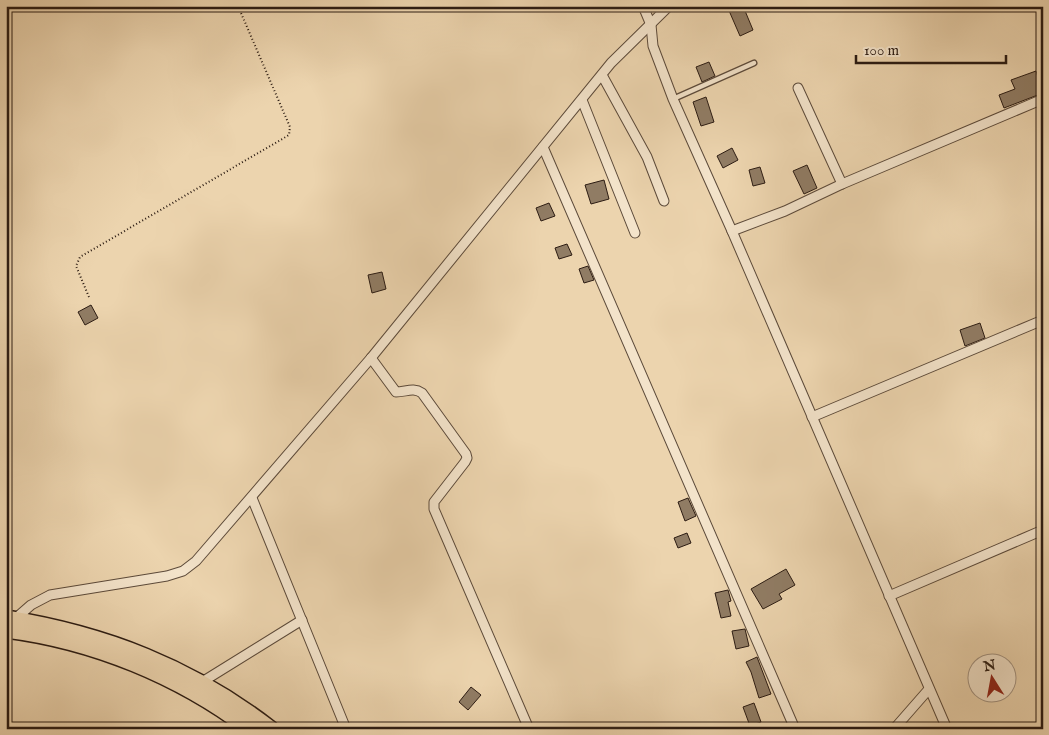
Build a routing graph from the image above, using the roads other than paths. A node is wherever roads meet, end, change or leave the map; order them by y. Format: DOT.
graph roads {
  1 [pos="643,6"];
  2 [pos="669,6"];
  3 [pos="651,25"];
  4 [pos="754,63"];
  5 [pos="602,75"];
  6 [pos="798,88"];
  7 [pos="673,99"];
  8 [pos="1043,99"];
  9 [pos="582,100"];
  10 [pos="543,147"];
  11 [pos="842,184"];
  12 [pos="664,201"];
  13 [pos="732,231"];
  14 [pos="636,232"];
  15 [pos="1043,320"];
  16 [pos="371,358"];
  17 [pos="812,417"];
  18 [pos="252,498"];
  19 [pos="1043,530"];
  20 [pos="889,596"];
  21 [pos="302,620"];
  22 [pos="9,622"];
  23 [pos="202,682"];
  24 [pos="929,689"];
  25 [pos="250,729"];
  26 [pos="271,729"];
  27 [pos="346,729"];
  28 [pos="529,729"];
  29 [pos="795,729"];
  30 [pos="894,729"];
  31 [pos="946,729"];
  1 -- 3 [label="street"];
  2 -- 3 [label="street"];
  3 -- 5 [label="street"];
  3 -- 7 [label="street"];
  4 -- 7 [label="lane"];
  5 -- 9 [label="street"];
  5 -- 12 [label="street"];
  6 -- 11 [label="street"];
  7 -- 13 [label="street"];
  8 -- 11 [label="street"];
  9 -- 10 [label="street"];
  9 -- 14 [label="street"];
  10 -- 16 [label="street"];
  10 -- 29 [label="street"];
  11 -- 13 [label="street"];
  13 -- 17 [label="street"];
  15 -- 17 [label="street"];
  16 -- 18 [label="street"];
  16 -- 28 [label="street"];
  17 -- 20 [label="street"];
  18 -- 21 [label="street"];
  18 -- 22 [label="street"];
  19 -- 20 [label="street"];
  20 -- 24 [label="street"];
  21 -- 23 [label="street"];
  21 -- 27 [label="street"];
  22 -- 23 [label="highway"];
  22 -- 25 [label="highway"];
  23 -- 26 [label="highway"];
  24 -- 30 [label="street"];
  24 -- 31 [label="street"];
}
